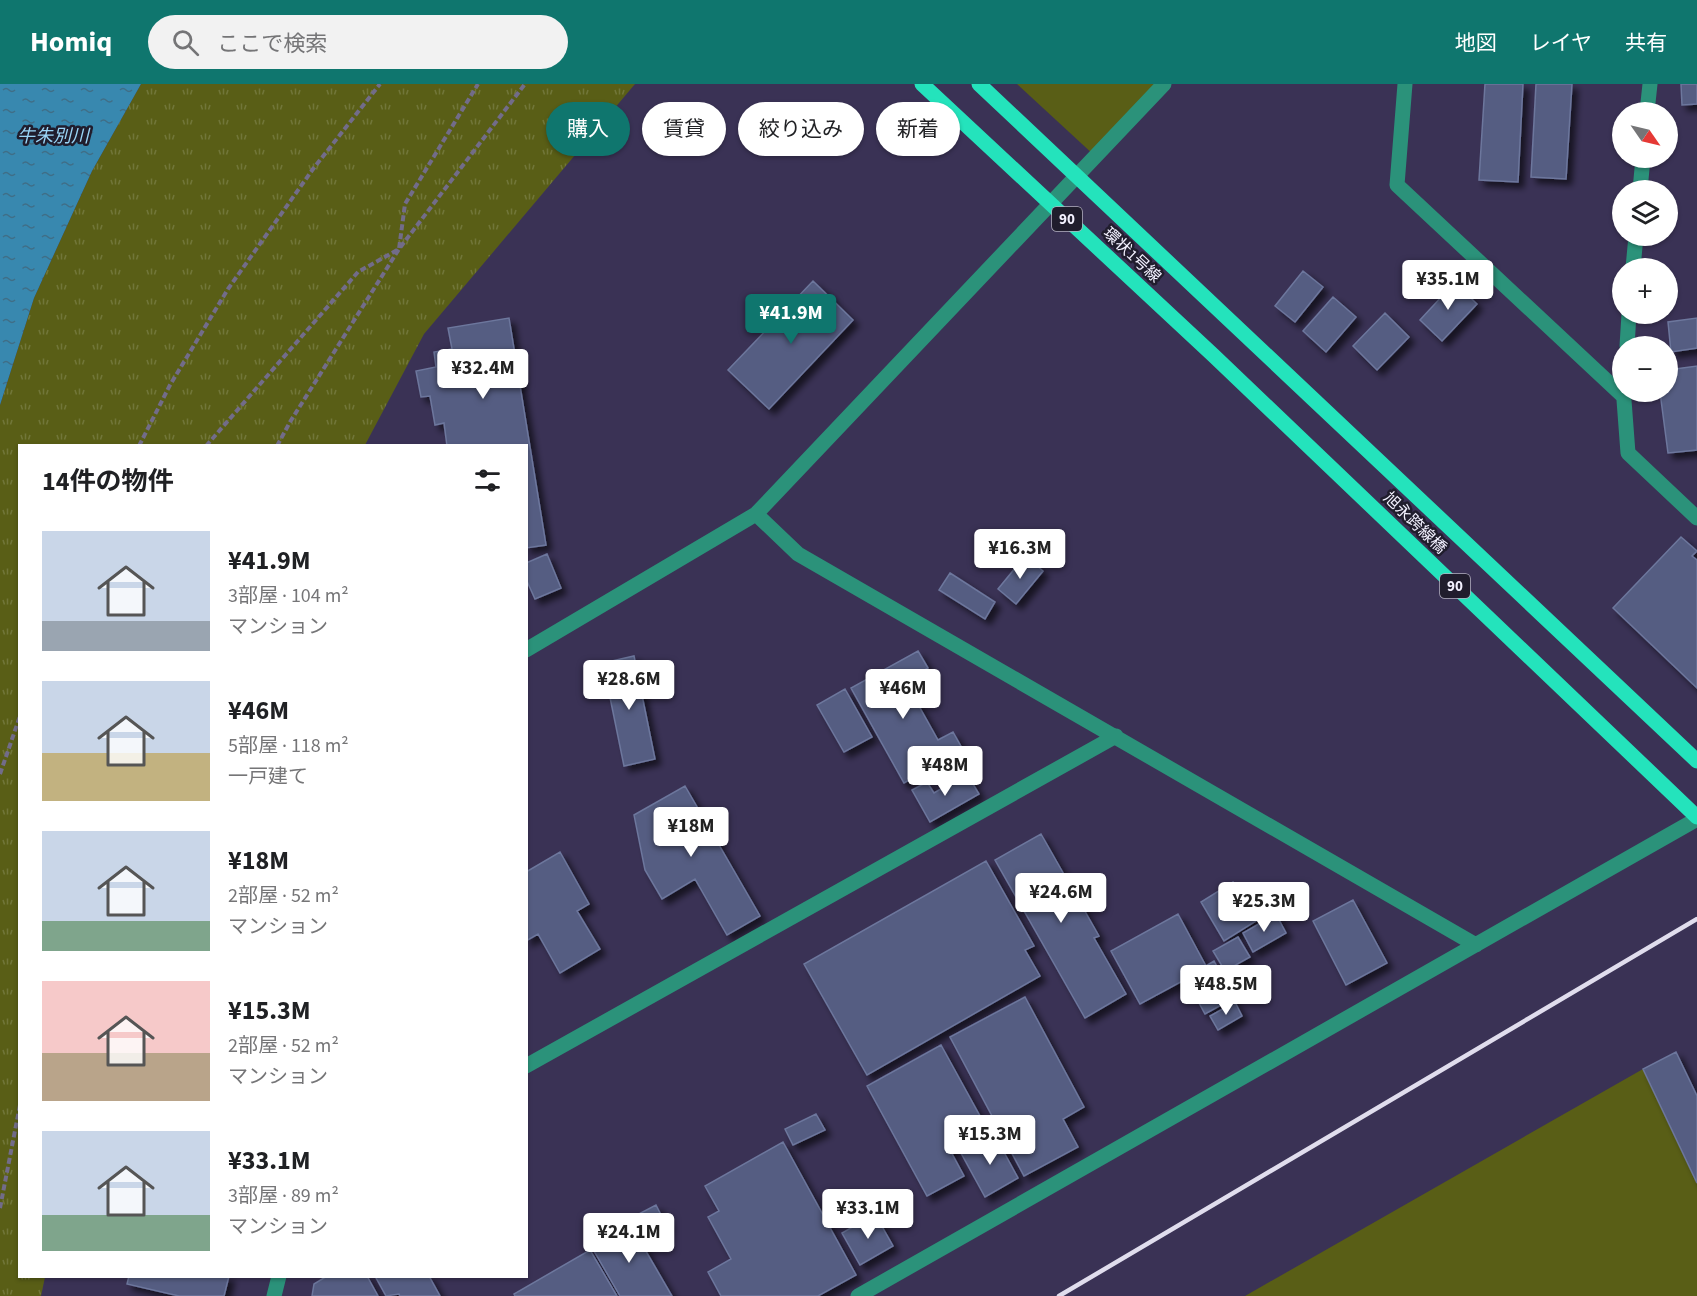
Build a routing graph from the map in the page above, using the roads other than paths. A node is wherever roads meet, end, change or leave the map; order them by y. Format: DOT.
graph roads {
  1 [pos="922,84"];
  2 [pos="979,84"];
  3 [pos="1164,84"];
  4 [pos="1405,84"];
  5 [pos="1650,84"];
  6 [pos="1648,102"];
  7 [pos="1077,177"];
  8 [pos="1051,204"];
  9 [pos="1244,334"];
  10 [pos="1213,355"];
  11 [pos="1612,381"];
  12 [pos="1624,402"];
  13 [pos="756,514"];
  14 [pos="1697,519"];
  15 [pos="528,649"];
  16 [pos="1116,736"];
  17 [pos="1697,761"];
  18 [pos="1697,818"];
  19 [pos="1476,945"];
  20 [pos="528,1065"];
  21 [pos="278,1278"];
  22 [pos="274,1296"];
  23 [pos="858,1296"];
  1 -- 8 [label="main road, 環状1号線 / 90"];
  2 -- 7 [label="main road, 環状1号線 / 90"];
  3 -- 7 [label="street"];
  4 -- 11 [label="street"];
  5 -- 6 [label="street"];
  7 -- 8 [label="street"];
  7 -- 9 [label="main road, 環状1号線 / 90"];
  8 -- 10 [label="main road, 環状1号線 / 90"];
  8 -- 13 [label="street"];
  9 -- 17 [label="main road, 旭永跨線橋 / 90"];
  10 -- 18 [label="main road, 旭永跨線橋 / 90"];
  12 -- 14 [label="street"];
  13 -- 15 [label="street"];
  13 -- 16 [label="street"];
  16 -- 19 [label="street"];
  16 -- 20 [label="street"];
  18 -- 19 [label="street"];
  19 -- 23 [label="street"];
  21 -- 22 [label="street"];
}
